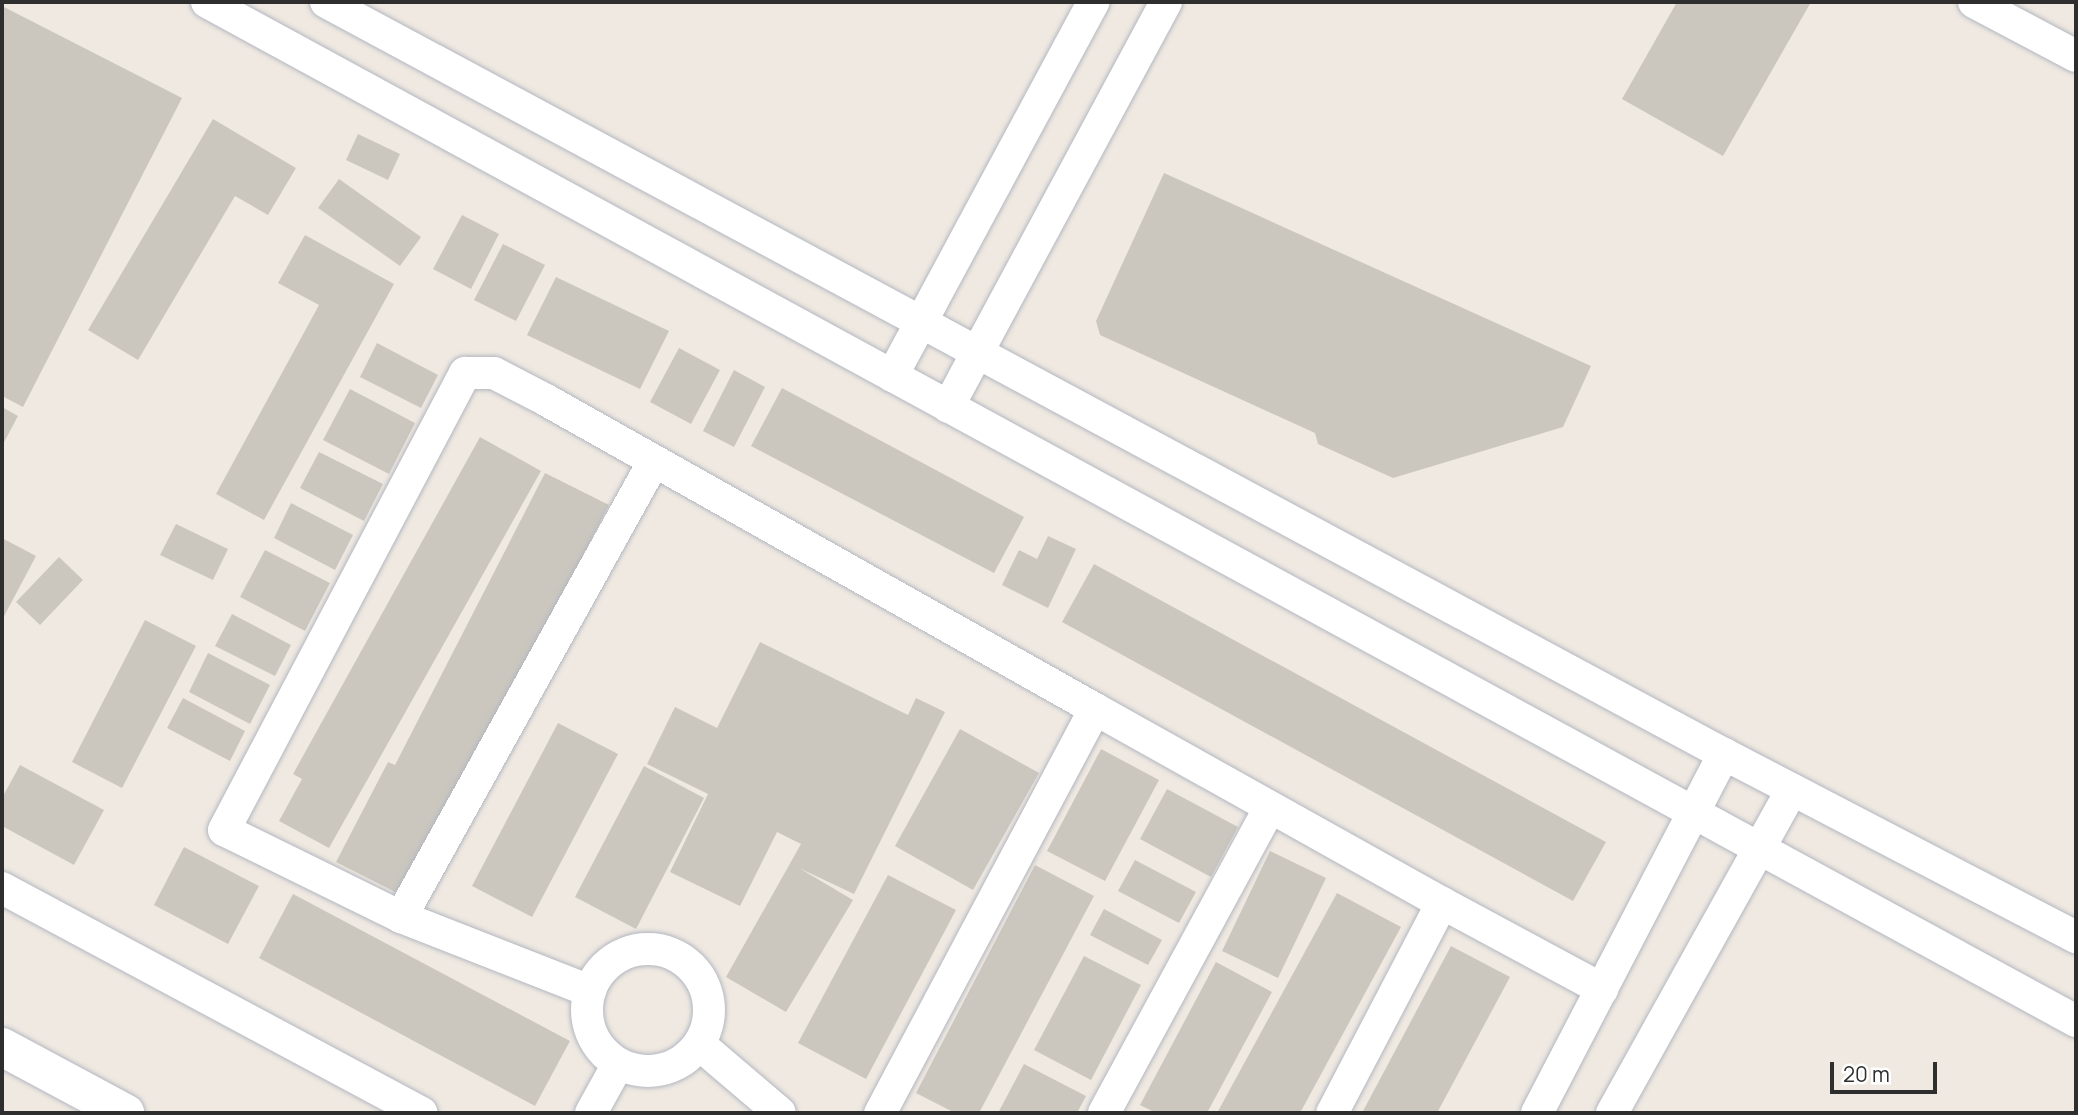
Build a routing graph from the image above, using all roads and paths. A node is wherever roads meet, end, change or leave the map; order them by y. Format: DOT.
graph roads {
  1 [pos="207,2"];
  2 [pos="326,2"];
  3 [pos="1093,2"];
  4 [pos="1166,2"];
  5 [pos="1974,2"];
  6 [pos="2074,51"];
  7 [pos="924,319"];
  8 [pos="979,349"];
  9 [pos="892,376"];
  10 [pos="948,407"];
  11 [pos="654,461"];
  12 [pos="1095,709"];
  13 [pos="1724,754"];
  14 [pos="1792,790"];
  15 [pos="1269,810"];
  16 [pos="1693,813"];
  17 [pos="1760,849"];
  18 [pos="2,888"];
  19 [pos="1442,903"];
  20 [pos="401,917"];
  21 [pos="2076,937"];
  22 [pos="1602,989"];
  23 [pos="590,991"];
  24 [pos="2076,1021"];
  25 [pos="699,1044"];
  26 [pos="2,1046"];
  27 [pos="618,1064"];
  28 [pos="125,1113"];
  29 [pos="421,1113"];
  30 [pos="591,1113"];
  31 [pos="780,1113"];
  32 [pos="880,1113"];
  33 [pos="1104,1113"];
  34 [pos="1332,1113"];
  35 [pos="1537,1113"];
  36 [pos="1612,1113"];
  1 -- 9 [label="street"];
  2 -- 7 [label="street"];
  3 -- 7 [label="street"];
  4 -- 8 [label="street"];
  5 -- 6 [label="street"];
  7 -- 8 [label="street"];
  7 -- 9 [label="street"];
  8 -- 10 [label="street"];
  8 -- 13 [label="street"];
  9 -- 10 [label="street"];
  10 -- 16 [label="street"];
  11 -- 12 [label="street"];
  11 -- 20 [label="street"];
  11 -- 20 [label="street"];
  12 -- 15 [label="street"];
  12 -- 32 [label="street"];
  13 -- 14 [label="street"];
  13 -- 16 [label="street"];
  14 -- 17 [label="street"];
  14 -- 21 [label="street"];
  15 -- 19 [label="street"];
  15 -- 33 [label="street"];
  16 -- 17 [label="street"];
  16 -- 22 [label="street"];
  17 -- 24 [label="street"];
  17 -- 36 [label="street"];
  18 -- 29 [label="street"];
  19 -- 22 [label="street"];
  19 -- 34 [label="street"];
  20 -- 23 [label="street"];
  22 -- 35 [label="street"];
  23 -- 25 [label="street"];
  23 -- 27 [label="street"];
  25 -- 27 [label="street"];
  25 -- 31 [label="street"];
  26 -- 28 [label="street"];
  27 -- 30 [label="street"];
}
